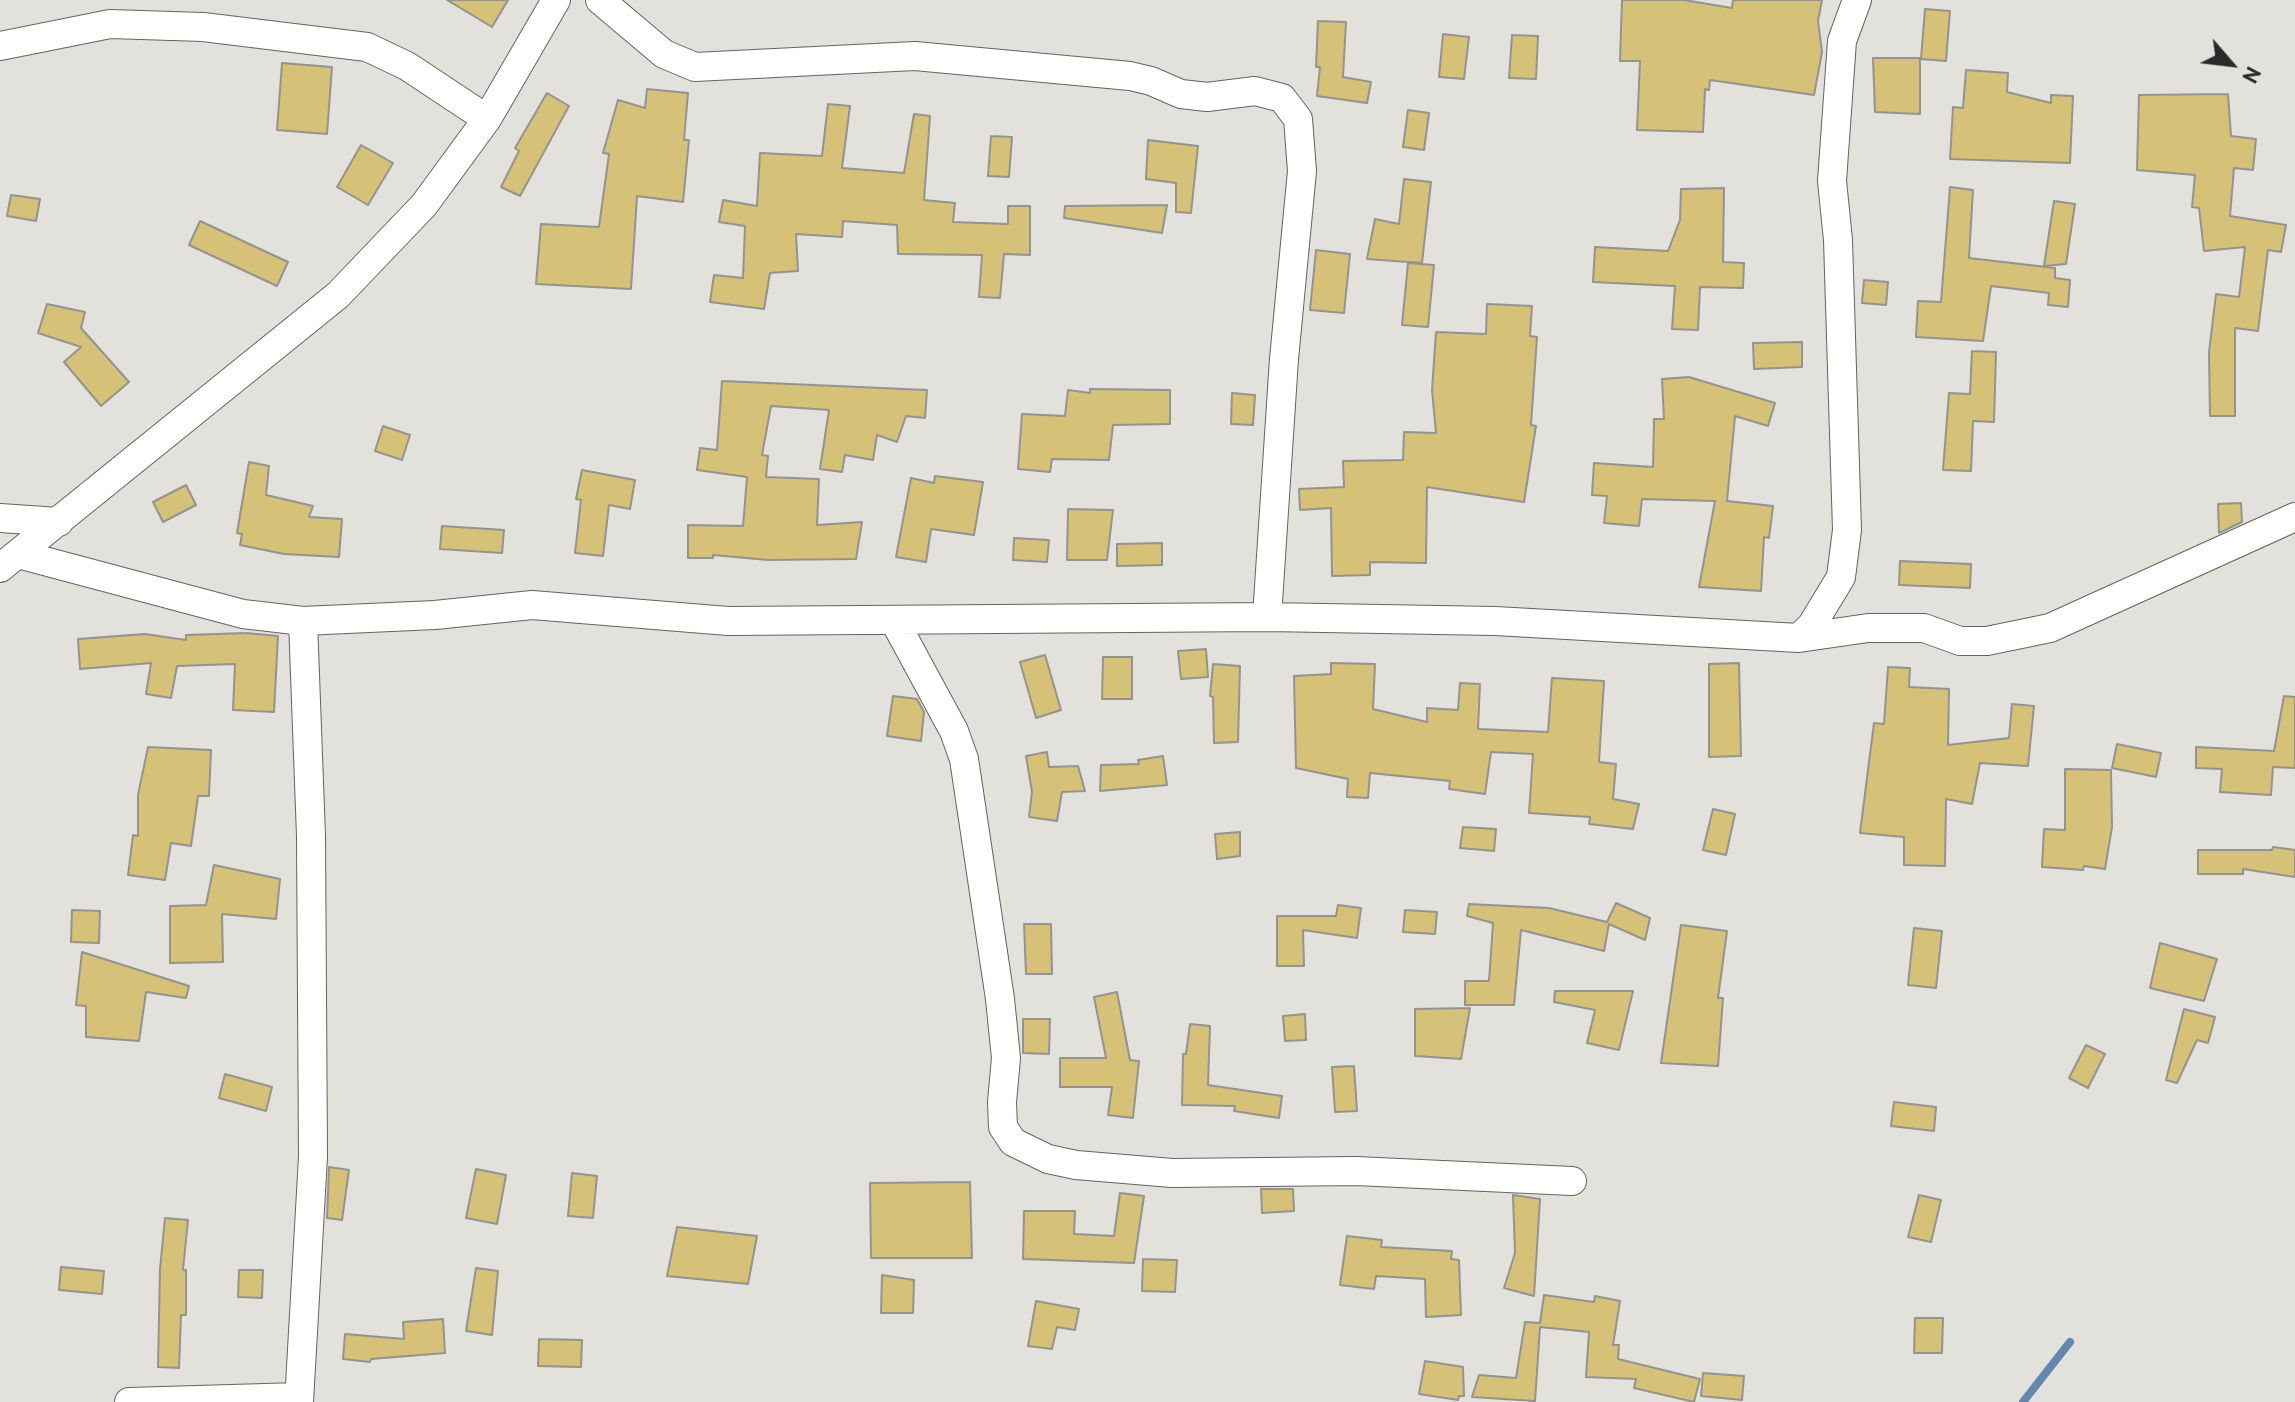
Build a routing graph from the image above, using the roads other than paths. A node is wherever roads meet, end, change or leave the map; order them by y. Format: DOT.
graph roads {
  1 [pos="556,0"];
  2 [pos="600,0"];
  3 [pos="1852,3"];
  4 [pos="0,46"];
  5 [pos="487,119"];
  6 [pos="2295,517"];
  7 [pos="0,518"];
  8 [pos="59,522"];
  9 [pos="9,561"];
  10 [pos="1267,617"];
  11 [pos="303,621"];
  12 [pos="895,622"];
  13 [pos="1799,638"];
  14 [pos="1572,1181"];
  15 [pos="299,1400"];
  16 [pos="129,1402"];
  1 -- 5 [label="street"];
  2 -- 10 [label="street"];
  3 -- 13 [label="street"];
  4 -- 5 [label="street"];
  5 -- 8 [label="street"];
  6 -- 13 [label="street"];
  7 -- 8 [label="street"];
  8 -- 9 [label="street"];
  9 -- 11 [label="street"];
  10 -- 12 [label="street"];
  10 -- 13 [label="street"];
  11 -- 12 [label="street"];
  11 -- 15 [label="street"];
  12 -- 14 [label="street"];
  15 -- 16 [label="street"];
}
